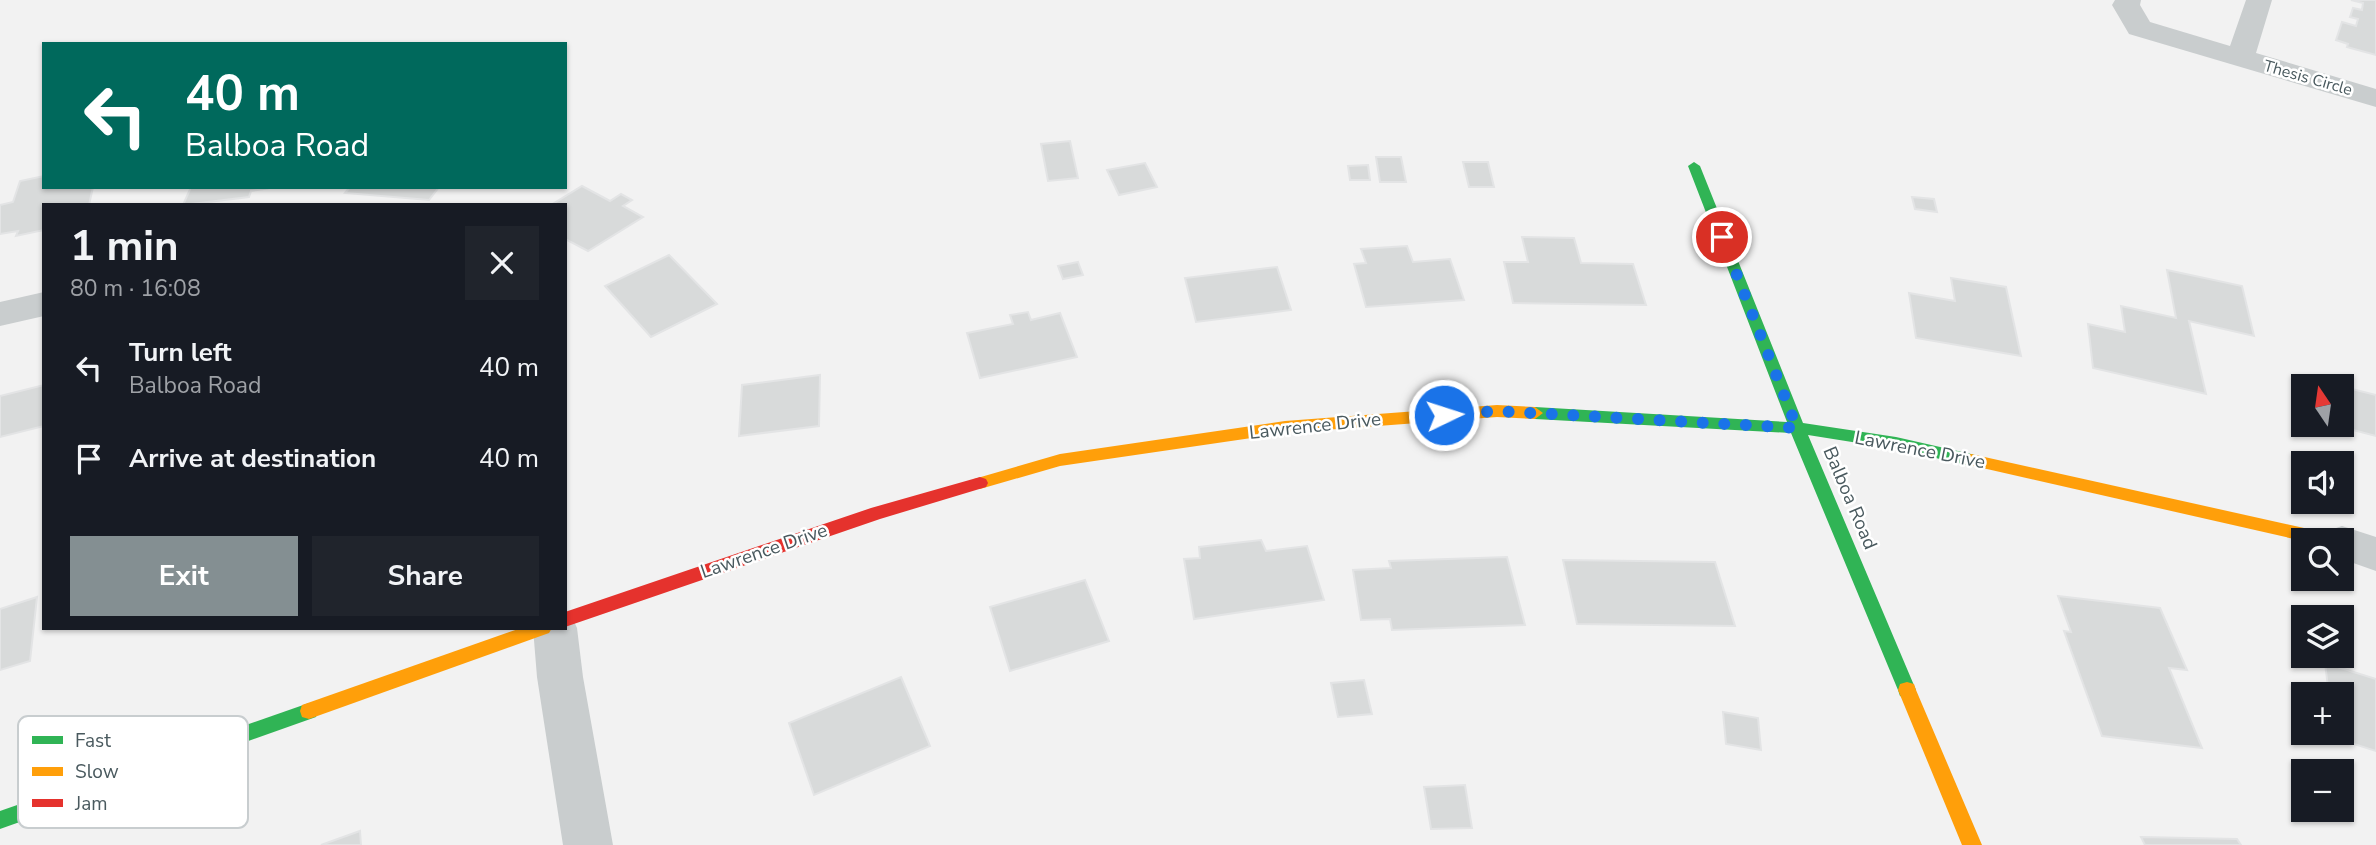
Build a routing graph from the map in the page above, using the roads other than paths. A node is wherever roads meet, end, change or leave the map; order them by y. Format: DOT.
graph roads {
  1 [pos="2128,0"];
  2 [pos="2259,0"];
  3 [pos="2240,58"];
  4 [pos="2376,98"];
  5 [pos="1694,166"];
  6 [pos="42,304"];
  7 [pos="0,314"];
  8 [pos="1797,428"];
  9 [pos="2291,532"];
  10 [pos="2354,547"];
  11 [pos="2376,554"];
  12 [pos="567,619"];
  13 [pos="537,630"];
  14 [pos="555,630"];
  15 [pos="248,732"];
  16 [pos="18,814"];
  17 [pos="0,820"];
  18 [pos="588,845"];
  19 [pos="1972,845"];
  1 -- 3 [label="street, Thesis Circle"];
  2 -- 3 [label="street, Thesis Circle"];
  3 -- 4 [label="street, Thesis Circle"];
  5 -- 8 [label="street, Balboa Road"];
  6 -- 7 [label="street"];
  8 -- 9 [label="street, Lawrence Drive"];
  8 -- 12 [label="street, Lawrence Drive"];
  8 -- 19 [label="street, Balboa Road"];
  10 -- 11 [label="street"];
  13 -- 15 [label="street"];
  14 -- 18 [label="street"];
  16 -- 17 [label="street"];
}
